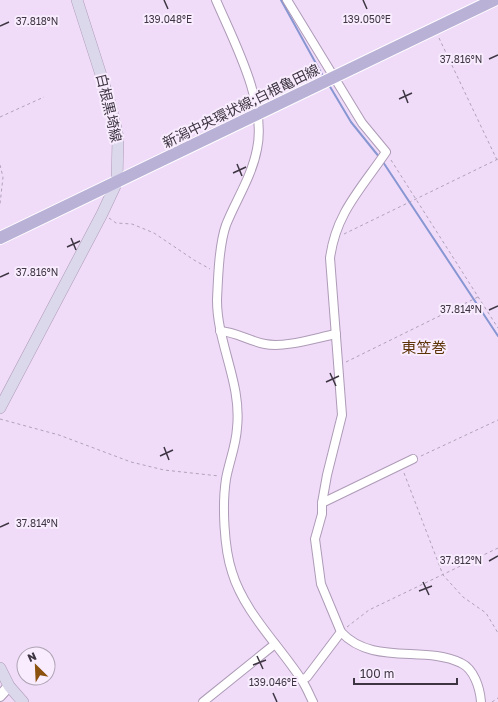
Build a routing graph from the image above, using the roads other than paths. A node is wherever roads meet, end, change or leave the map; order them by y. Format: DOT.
graph roads {
  1 [pos="77,0"];
  2 [pos="216,0"];
  3 [pos="287,0"];
  4 [pos="494,0"];
  5 [pos="333,78"];
  6 [pos="259,113"];
  7 [pos="117,182"];
  8 [pos="0,238"];
  9 [pos="220,331"];
  10 [pos="336,334"];
  11 [pos="0,408"];
  12 [pos="413,459"];
  13 [pos="322,503"];
  14 [pos="340,632"];
  15 [pos="274,644"];
  16 [pos="0,668"];
  17 [pos="302,680"];
  18 [pos="9,686"];
  19 [pos="0,696"];
  20 [pos="23,702"];
  21 [pos="203,702"];
  22 [pos="313,702"];
  23 [pos="481,702"];
  1 -- 7 [label="main road, 白根黒埼線"];
  2 -- 6 [label="street"];
  3 -- 5 [label="street"];
  4 -- 5 [label="main road, 新潟中央環状線;白根亀田線"];
  5 -- 6 [label="main road, 新潟中央環状線;白根亀田線"];
  5 -- 10 [label="street"];
  6 -- 7 [label="main road, 新潟中央環状線;白根亀田線"];
  6 -- 9 [label="street"];
  7 -- 8 [label="main road, 新潟中央環状線;白根亀田線"];
  7 -- 11 [label="main road, 白根黒埼線"];
  9 -- 10 [label="street"];
  9 -- 15 [label="street"];
  10 -- 13 [label="street"];
  12 -- 13 [label="street"];
  13 -- 14 [label="street"];
  14 -- 17 [label="street"];
  14 -- 23 [label="street"];
  15 -- 17 [label="street"];
  15 -- 21 [label="street"];
  16 -- 18 [label="main road"];
  17 -- 22 [label="street"];
  18 -- 19 [label="street"];
  18 -- 20 [label="main road"];
}
